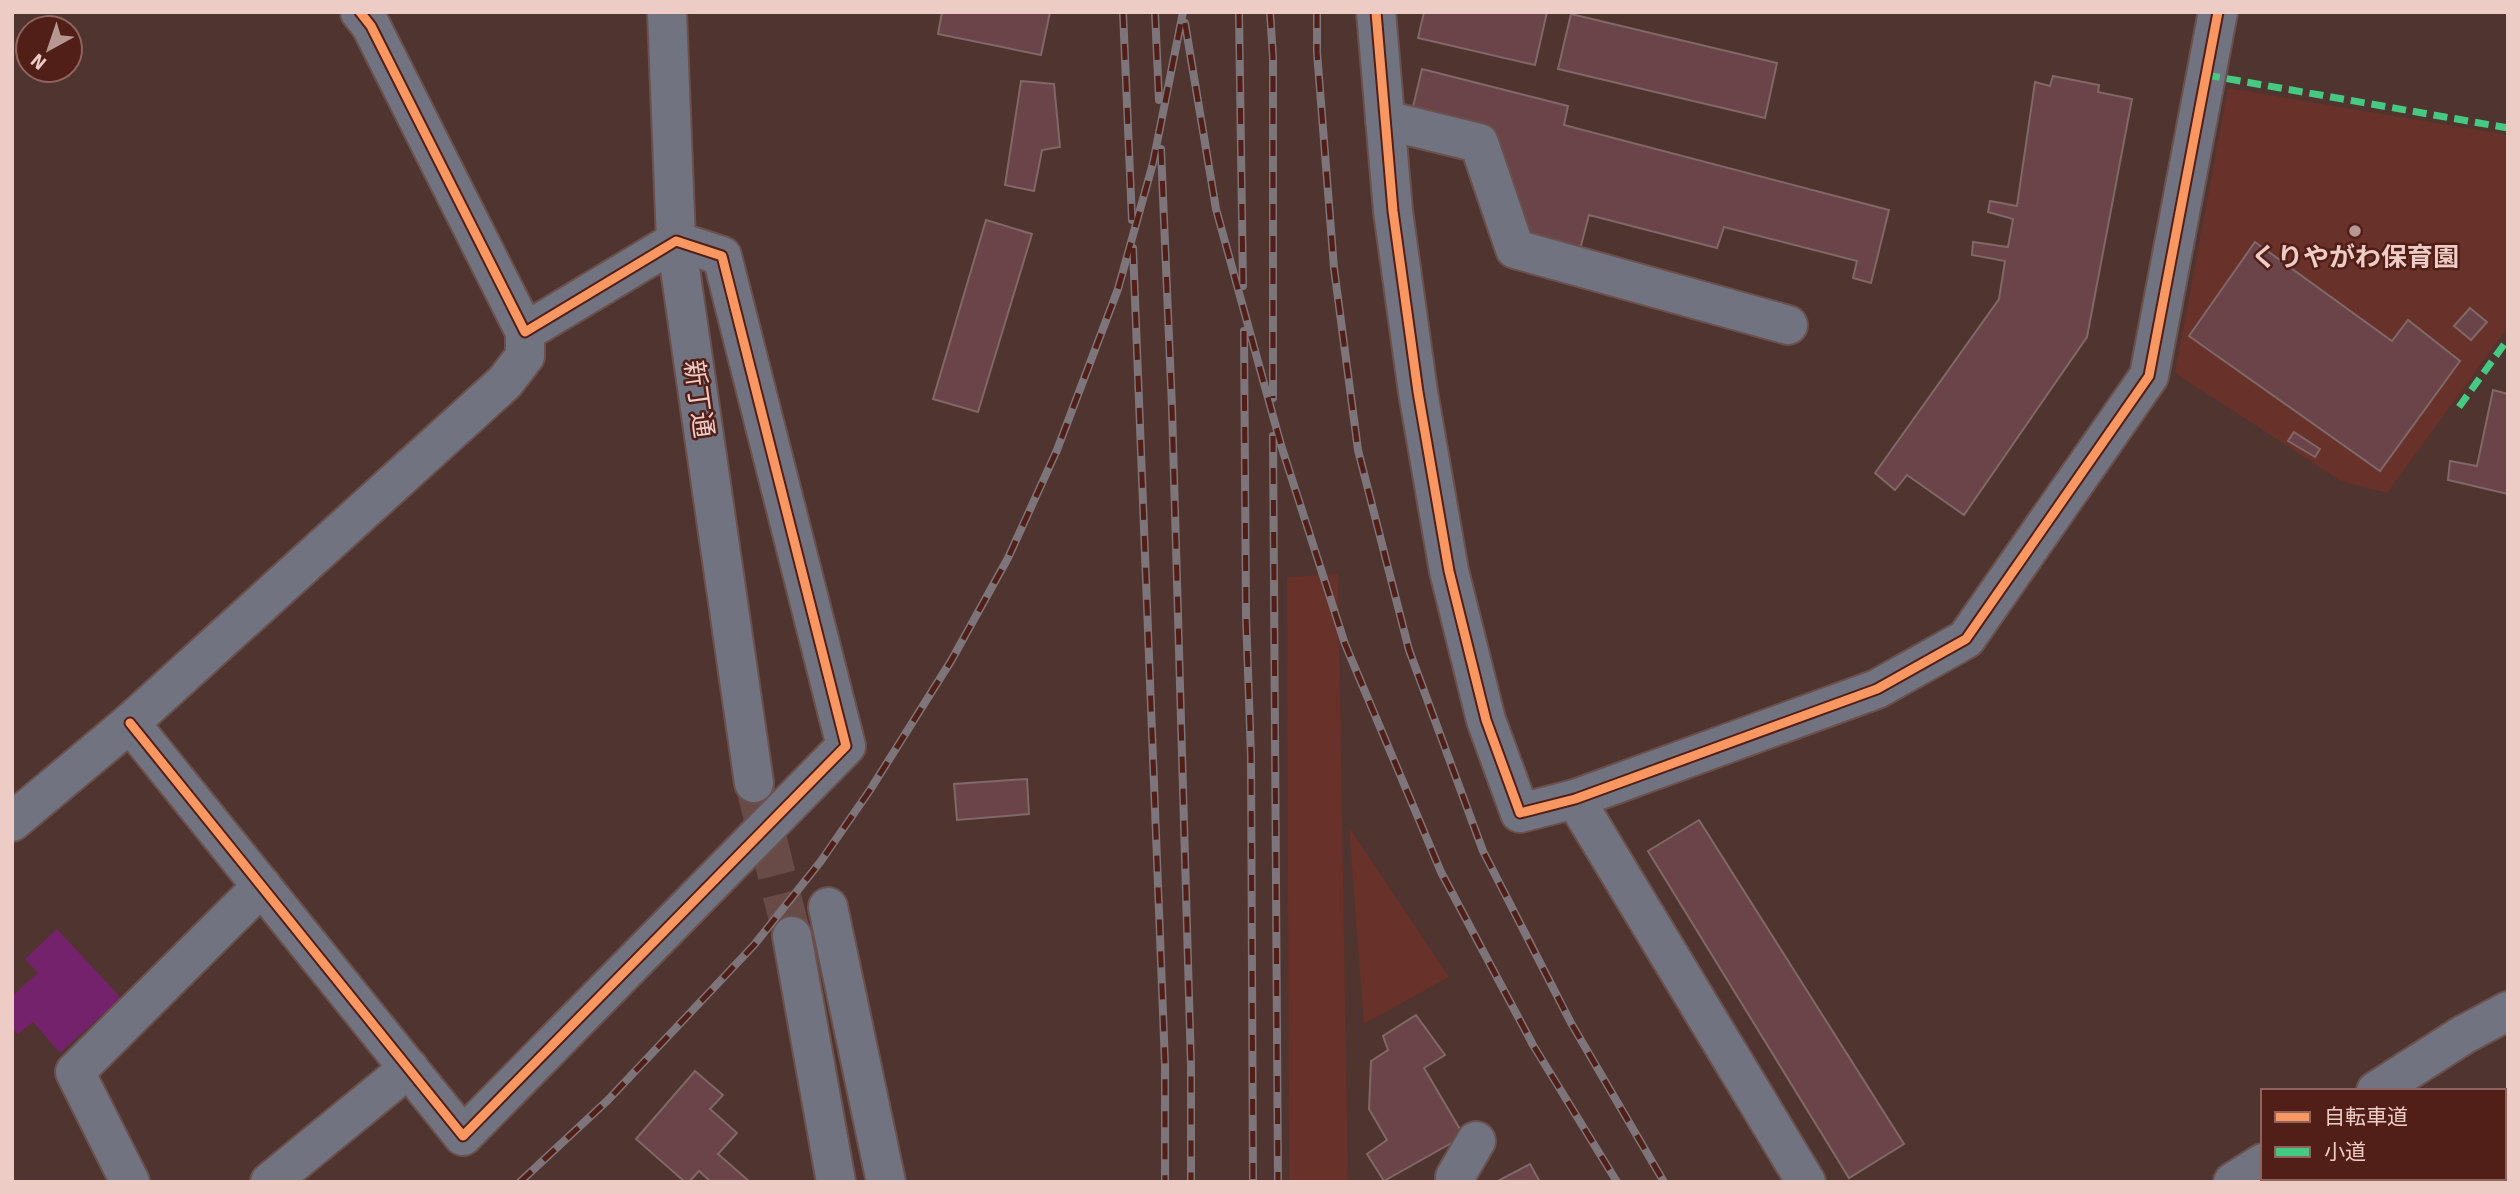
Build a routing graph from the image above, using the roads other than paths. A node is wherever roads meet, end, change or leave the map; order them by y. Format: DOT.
graph roads {
  1 [pos="360,12"];
  2 [pos="667,12"];
  3 [pos="1376,12"];
  4 [pos="2218,12"];
  5 [pos="1385,120"];
  6 [pos="676,241"];
  7 [pos="1788,325"];
  8 [pos="525,332"];
  9 [pos="130,723"];
  10 [pos="754,783"];
  11 [pos="1575,799"];
  12 [pos="12,822"];
  13 [pos="262,886"];
  14 [pos="828,906"];
  15 [pos="792,936"];
  16 [pos="2508,1011"];
  17 [pos="409,1068"];
  18 [pos="2379,1089"];
  19 [pos="1476,1141"];
  20 [pos="2261,1164"];
  21 [pos="130,1182"];
  22 [pos="270,1182"];
  23 [pos="835,1182"];
  24 [pos="886,1182"];
  25 [pos="1455,1182"];
  26 [pos="1806,1182"];
  27 [pos="2233,1182"];
  1 -- 8 [label="street"];
  2 -- 6 [label="street, 新丁通"];
  3 -- 5 [label="street"];
  4 -- 11 [label="street"];
  5 -- 7 [label="street"];
  5 -- 11 [label="street"];
  6 -- 8 [label="street"];
  6 -- 10 [label="street, 新丁通"];
  6 -- 17 [label="street"];
  8 -- 9 [label="street"];
  9 -- 12 [label="street"];
  9 -- 13 [label="street"];
  11 -- 26 [label="street"];
  13 -- 17 [label="street"];
  13 -- 21 [label="street"];
  14 -- 24 [label="street"];
  15 -- 23 [label="street"];
  16 -- 18 [label="street"];
  17 -- 22 [label="street"];
  19 -- 25 [label="street"];
  20 -- 27 [label="street"];
}
